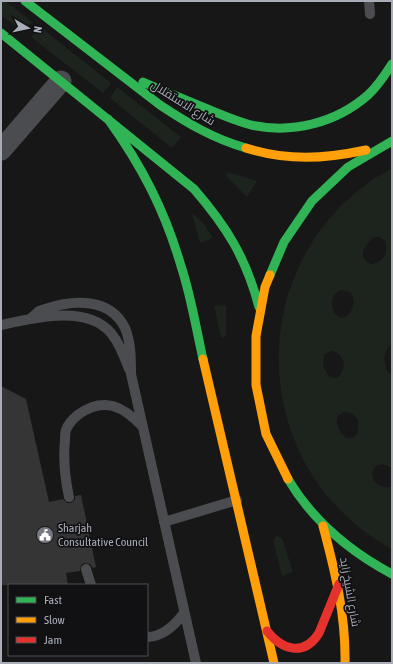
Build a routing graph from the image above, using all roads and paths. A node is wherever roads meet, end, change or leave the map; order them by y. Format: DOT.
graph roads {
  1 [pos="26,1"];
  2 [pos="369,1"];
  3 [pos="370,14"];
  4 [pos="1,33"];
  5 [pos="392,64"];
  6 [pos="114,70"];
  7 [pos="61,81"];
  8 [pos="108,119"];
  9 [pos="392,141"];
  10 [pos="378,147"];
  11 [pos="1,150"];
  12 [pos="259,309"];
  13 [pos="30,319"];
  14 [pos="1,325"];
  15 [pos="131,374"];
  16 [pos="143,428"];
  17 [pos="70,497"];
  18 [pos="236,500"];
  19 [pos="164,522"];
  20 [pos="323,526"];
  21 [pos="86,569"];
  22 [pos="392,574"];
  23 [pos="91,584"];
  24 [pos="339,584"];
  25 [pos="184,613"];
  26 [pos="267,631"];
  27 [pos="148,637"];
  28 [pos="196,663"];
  29 [pos="274,663"];
  30 [pos="345,663"];
  1 -- 6 [label="main road, شارع الاستقلال"];
  2 -- 3 [label="lane"];
  4 -- 7 [label="main road"];
  5 -- 6 [label="main road"];
  6 -- 10 [label="main road, شارع الاستقلال"];
  7 -- 8 [label="main road"];
  7 -- 11 [label="street"];
  8 -- 12 [label="main road"];
  8 -- 18 [label="main road"];
  9 -- 10 [label="main road"];
  10 -- 12 [label="main road"];
  12 -- 20 [label="main road"];
  13 -- 14 [label="lane"];
  13 -- 15 [label="lane"];
  13 -- 15 [label="lane"];
  15 -- 16 [label="lane"];
  16 -- 17 [label="lane"];
  16 -- 19 [label="lane"];
  18 -- 19 [label="lane"];
  18 -- 26 [label="main road"];
  19 -- 25 [label="lane"];
  20 -- 22 [label="main road"];
  20 -- 24 [label="main road, شارع الشيخ زايد"];
  21 -- 23 [label="lane"];
  24 -- 26 [label="main road"];
  24 -- 30 [label="main road, شارع الشيخ زايد"];
  25 -- 27 [label="lane"];
  25 -- 28 [label="lane"];
  26 -- 29 [label="main road"];
}
